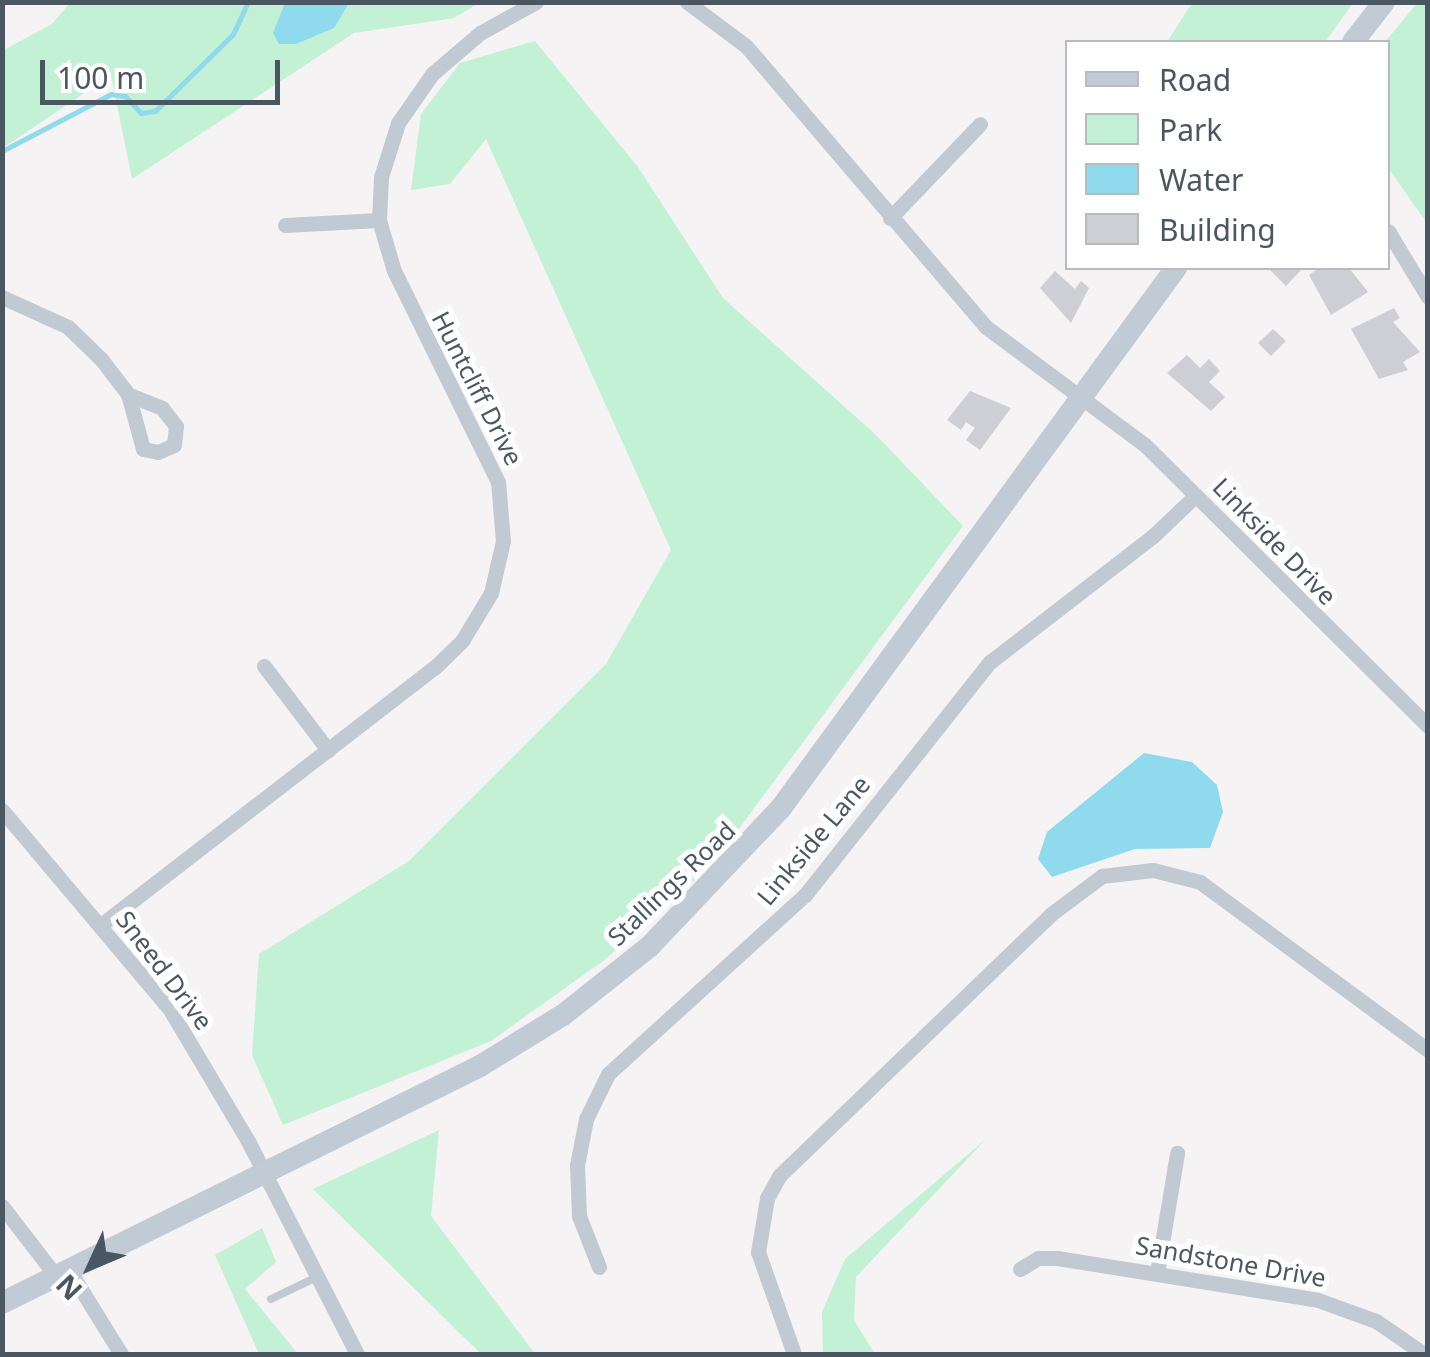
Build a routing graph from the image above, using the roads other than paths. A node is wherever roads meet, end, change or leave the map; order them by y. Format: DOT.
graph roads {
  1 [pos="536,2"];
  2 [pos="687,2"];
  3 [pos="1384,2"];
  4 [pos="1354,40"];
  5 [pos="980,124"];
  6 [pos="890,218"];
  7 [pos="379,220"];
  8 [pos="285,225"];
  9 [pos="1390,234"];
  10 [pos="1175,270"];
  11 [pos="2,297"];
  12 [pos="1428,297"];
  13 [pos="128,394"];
  14 [pos="1080,398"];
  15 [pos="1196,495"];
  16 [pos="264,666"];
  17 [pos="1428,726"];
  18 [pos="328,750"];
  19 [pos="2,810"];
  20 [pos="101,925"];
  21 [pos="1428,1050"];
  22 [pos="1177,1153"];
  23 [pos="264,1175"];
  24 [pos="2,1206"];
  25 [pos="599,1268"];
  26 [pos="1020,1269"];
  27 [pos="62,1273"];
  28 [pos="1157,1273"];
  29 [pos="315,1278"];
  30 [pos="271,1298"];
  31 [pos="2,1303"];
  32 [pos="121,1354"];
  33 [pos="357,1354"];
  34 [pos="794,1354"];
  35 [pos="1424,1354"];
  1 -- 7 [label="street, Huntcliff Drive"];
  2 -- 6 [label="street"];
  3 -- 4 [label="street"];
  5 -- 6 [label="street"];
  6 -- 14 [label="street"];
  7 -- 8 [label="street"];
  7 -- 18 [label="street, Huntcliff Drive"];
  9 -- 12 [label="street"];
  10 -- 14 [label="street, Stallings Road"];
  11 -- 13 [label="street"];
  14 -- 15 [label="street, Linkside Drive"];
  14 -- 23 [label="street, Stallings Road"];
  15 -- 17 [label="street, Linkside Drive"];
  15 -- 25 [label="street, Linkside Lane"];
  16 -- 18 [label="street"];
  18 -- 20 [label="street, Huntcliff Drive"];
  19 -- 20 [label="street, Sneed Drive"];
  20 -- 23 [label="street, Sneed Drive"];
  21 -- 34 [label="street"];
  22 -- 28 [label="street"];
  23 -- 27 [label="street, Stallings Road"];
  23 -- 29 [label="street, Sneed Drive"];
  24 -- 27 [label="street"];
  26 -- 28 [label="street, Sandstone Drive"];
  27 -- 31 [label="street, Stallings Road"];
  27 -- 32 [label="street"];
  28 -- 35 [label="street, Sandstone Drive"];
  29 -- 30 [label="lane"];
  29 -- 33 [label="street, Sneed Drive"];
}
